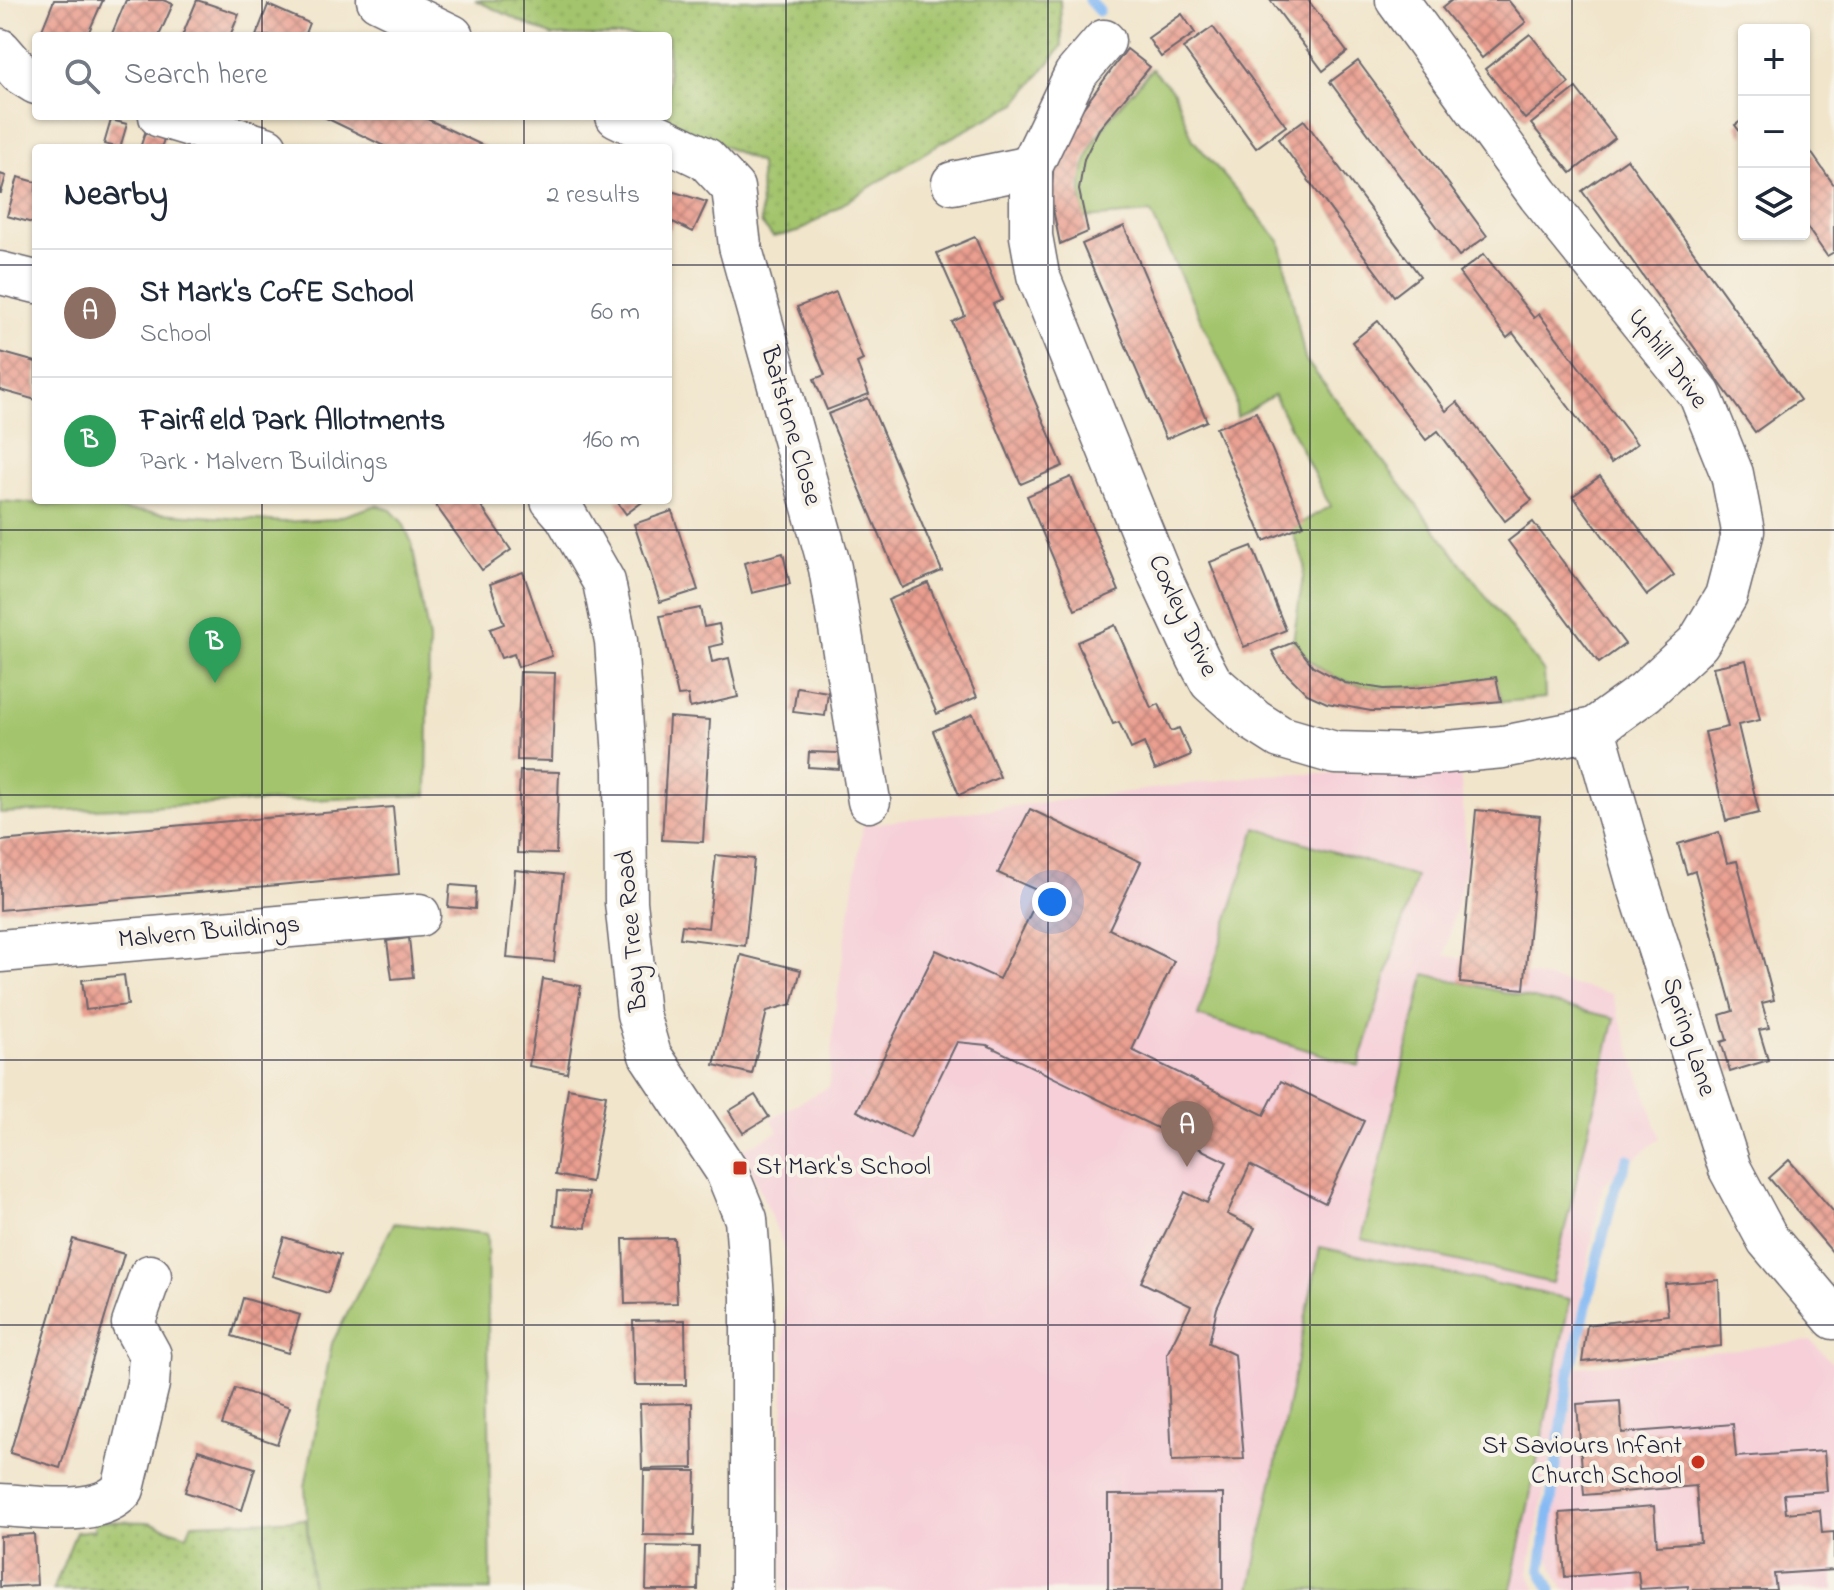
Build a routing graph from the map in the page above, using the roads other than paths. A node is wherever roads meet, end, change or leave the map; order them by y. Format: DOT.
graph roads {
  1 [pos="378,0"];
  2 [pos="1397,0"];
  3 [pos="444,32"];
  4 [pos="1104,41"];
  5 [pos="0,50"];
  6 [pos="32,80"];
  7 [pos="173,120"];
  8 [pos="625,120"];
  9 [pos="253,144"];
  10 [pos="1031,167"];
  11 [pos="953,183"];
  12 [pos="0,273"];
  13 [pos="32,281"];
  14 [pos="556,504"];
  15 [pos="1594,729"];
  16 [pos="869,801"];
  17 [pos="419,915"];
  18 [pos="0,951"];
  19 [pos="150,1276"];
  20 [pos="1834,1318"];
  21 [pos="0,1505"];
  22 [pos="752,1590"];
  1 -- 3 [label="street"];
  2 -- 15 [label="street, Uphill Drive"];
  4 -- 10 [label="street, Coxley Drive"];
  5 -- 6 [label="street"];
  7 -- 9 [label="street"];
  8 -- 16 [label="street, Batstone Close"];
  10 -- 11 [label="street"];
  10 -- 15 [label="street, Coxley Drive"];
  12 -- 13 [label="street"];
  14 -- 22 [label="street, Bay Tree Road"];
  15 -- 20 [label="street, Spring Lane"];
  17 -- 18 [label="street, Malvern Buildings"];
  19 -- 21 [label="street"];
}
